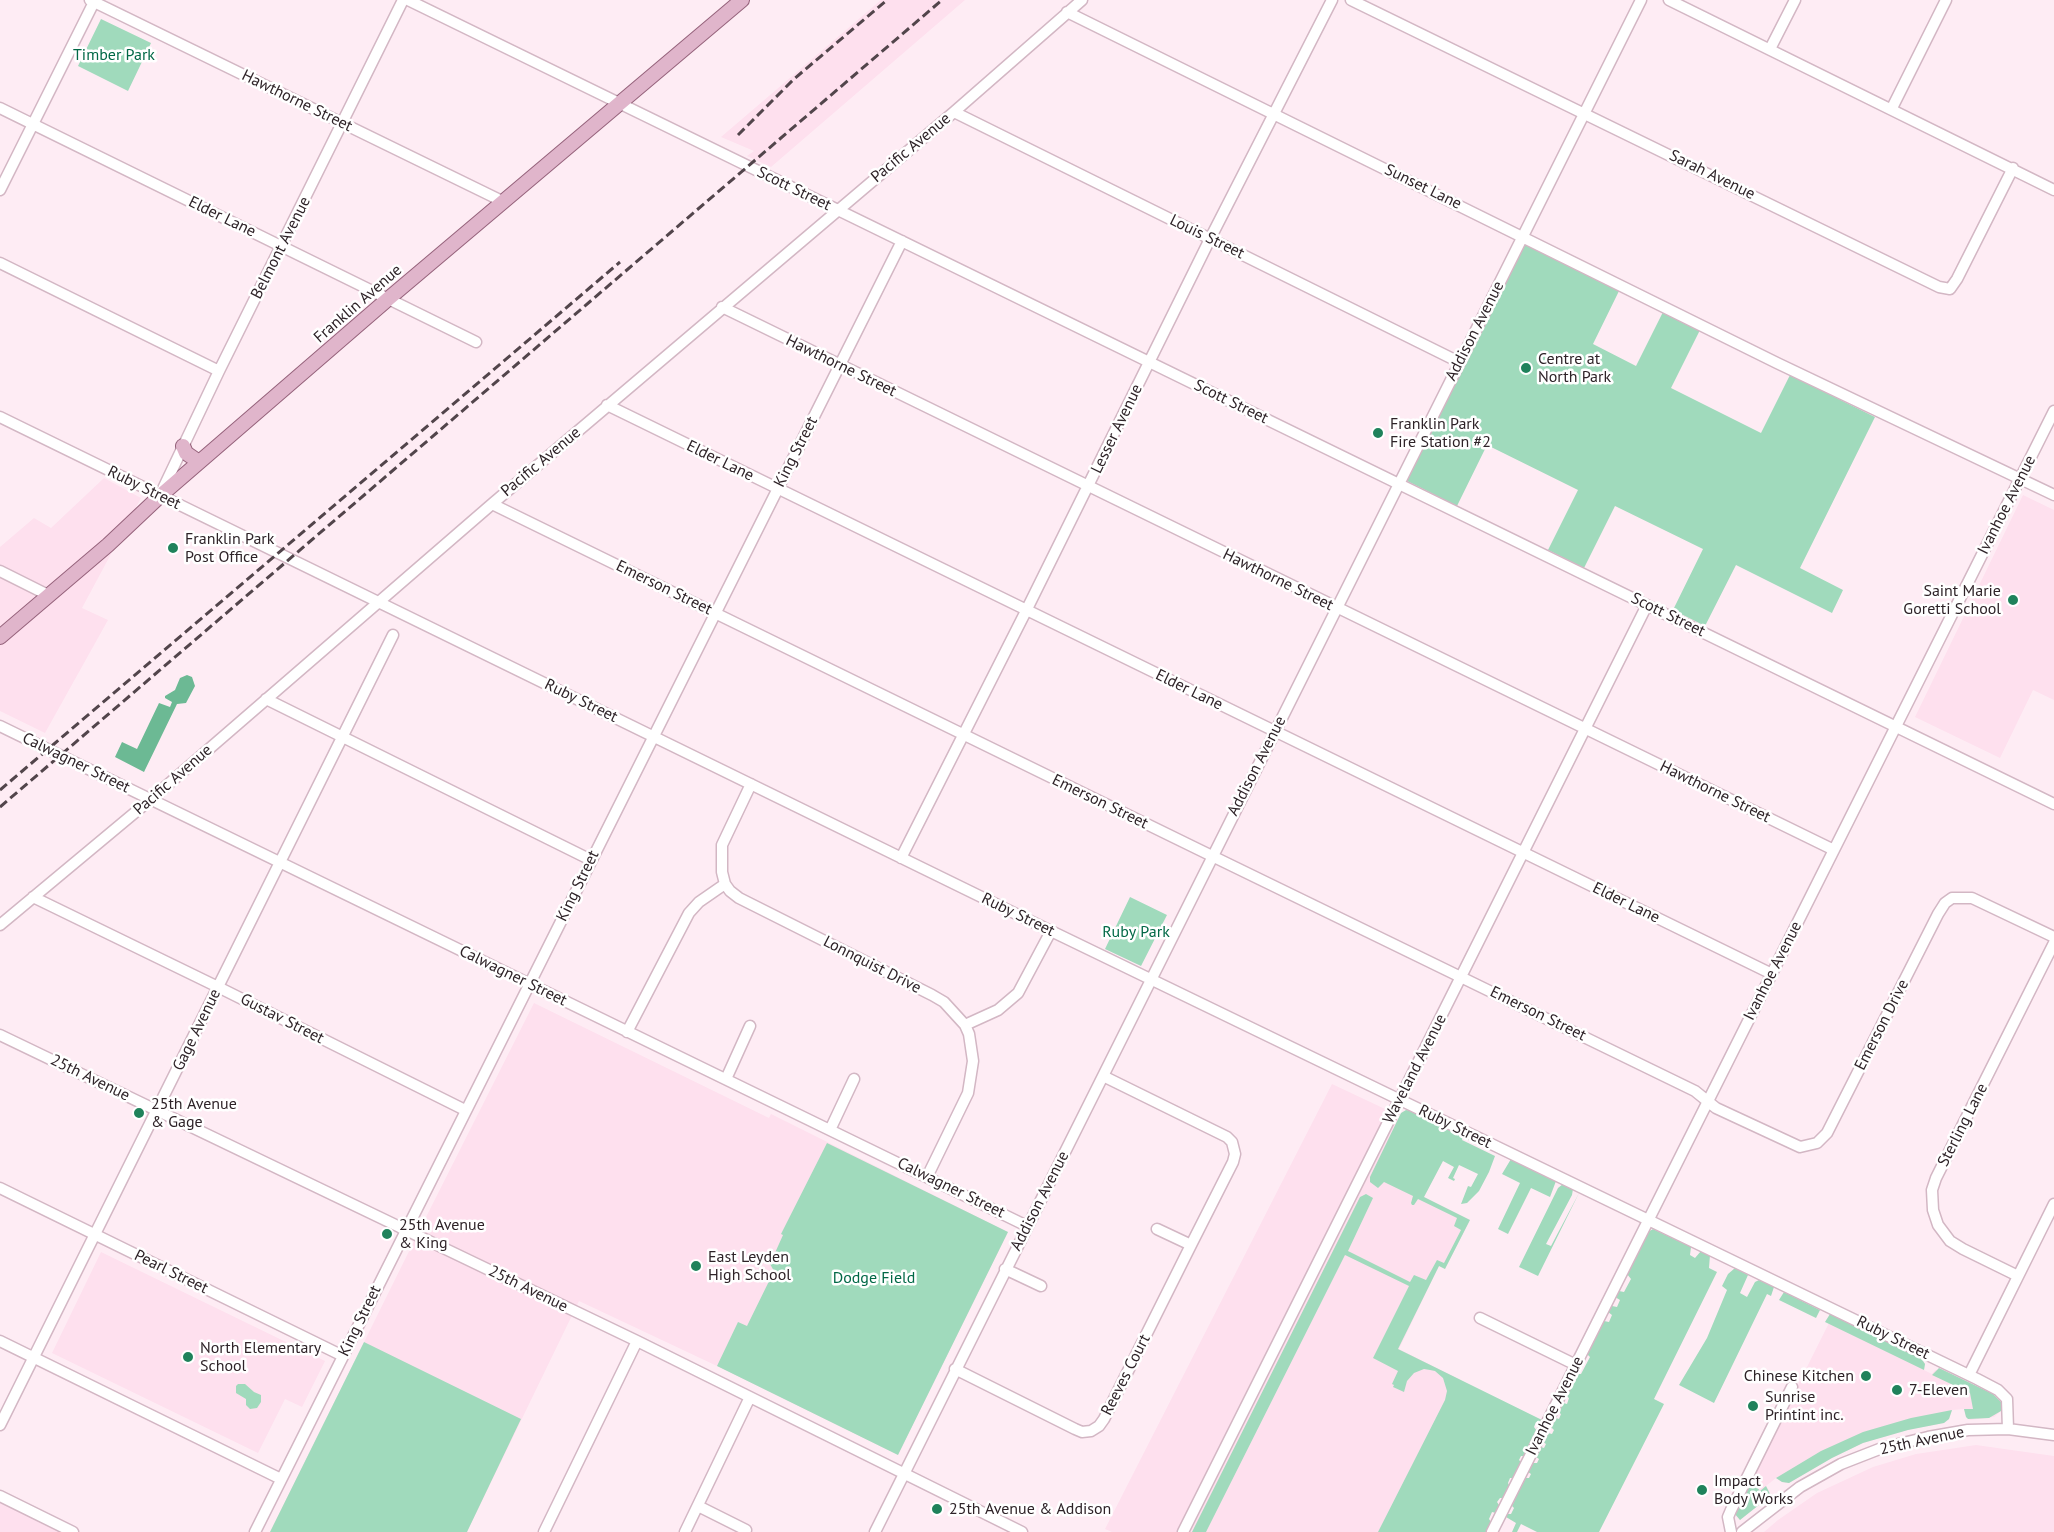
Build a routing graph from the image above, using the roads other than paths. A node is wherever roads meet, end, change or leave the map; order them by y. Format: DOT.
graph roads {
  1 [pos="403,0"];
  2 [pos="408,0"];
  3 [pos="1082,0"];
  4 [pos="1332,0"];
  5 [pos="1351,0"];
  6 [pos="1641,0"];
  7 [pos="1669,0"];
  8 [pos="1795,0"];
  9 [pos="1946,0"];
  10 [pos="93,1"];
  11 [pos="734,2"];
  12 [pos="1067,12"];
  13 [pos="1770,49"];
  14 [pos="619,103"];
  15 [pos="0,108"];
  16 [pos="1892,108"];
  17 [pos="954,112"];
  18 [pos="1584,113"];
  19 [pos="1274,114"];
  20 [pos="33,124"];
  21 [pos="343,124"];
  22 [pos="2013,168"];
  23 [pos="2054,189"];
  24 [pos="0,190"];
  25 [pos="504,202"];
  26 [pos="837,210"];
  27 [pos="1522,236"];
  28 [pos="1210,239"];
  29 [pos="902,241"];
  30 [pos="282,247"];
  31 [pos="0,263"];
  32 [pos="388,299"];
  33 [pos="722,308"];
  34 [pos="476,342"];
  35 [pos="1149,362"];
  36 [pos="1459,362"];
  37 [pos="840,365"];
  38 [pos="219,370"];
  39 [pos="607,405"];
  40 [pos="2054,411"];
  41 [pos="0,417"];
  42 [pos="183,446"];
  43 [pos="200,462"];
  44 [pos="2020,479"];
  45 [pos="1398,484"];
  46 [pos="1088,486"];
  47 [pos="777,489"];
  48 [pos="2054,495"];
  49 [pos="160,496"];
  50 [pos="492,504"];
  51 [pos="0,572"];
  52 [pos="48,595"];
  53 [pos="379,603"];
  54 [pos="1647,605"];
  55 [pos="1336,608"];
  56 [pos="1026,611"];
  57 [pos="715,613"];
  58 [pos="393,635"];
  59 [pos="0,637"];
  60 [pos="266,699"];
  61 [pos="0,726"];
  62 [pos="1896,727"];
  63 [pos="1585,729"];
  64 [pos="1274,732"];
  65 [pos="964,735"];
  66 [pos="654,736"];
  67 [pos="342,738"];
  68 [pos="751,784"];
  69 [pos="150,800"];
  70 [pos="2054,804"];
  71 [pos="1834,850"];
  72 [pos="1523,853"];
  73 [pos="1212,856"];
  74 [pos="901,858"];
  75 [pos="591,860"];
  76 [pos="280,862"];
  77 [pos="725,884"];
  78 [pos="33,897"];
  79 [pos="0,925"];
  80 [pos="1051,931"];
  81 [pos="2054,937"];
  82 [pos="2054,944"];
  83 [pos="1772,974"];
  84 [pos="1461,976"];
  85 [pos="1150,979"];
  86 [pos="530,984"];
  87 [pos="218,987"];
  88 [pos="964,1025"];
  89 [pos="750,1026"];
  90 [pos="627,1032"];
  91 [pos="0,1035"];
  92 [pos="1103,1076"];
  93 [pos="726,1079"];
  94 [pos="854,1079"];
  95 [pos="1400,1100"];
  96 [pos="1708,1101"];
  97 [pos="157,1110"];
  98 [pos="465,1110"];
  99 [pos="830,1130"];
  100 [pos="927,1177"];
  101 [pos="0,1188"];
  102 [pos="2054,1204"];
  103 [pos="1648,1220"];
  104 [pos="1027,1226"];
  105 [pos="1157,1229"];
  106 [pos="406,1230"];
  107 [pos="95,1234"];
  108 [pos="1191,1245"];
  109 [pos="1005,1269"];
  110 [pos="2018,1276"];
  111 [pos="1041,1286"];
  112 [pos="1480,1318"];
  113 [pos="0,1341"];
  114 [pos="637,1341"];
  115 [pos="343,1356"];
  116 [pos="34,1358"];
  117 [pos="1576,1365"];
  118 [pos="955,1369"];
  119 [pos="1969,1375"];
  120 [pos="1792,1387"];
  121 [pos="750,1397"];
  122 [pos="0,1425"];
  123 [pos="2008,1429"];
  124 [pos="2054,1435"];
  125 [pos="903,1473"];
  126 [pos="281,1479"];
  127 [pos="0,1496"];
  128 [pos="698,1506"];
  129 [pos="1003,1528"];
  130 [pos="746,1530"];
  131 [pos="73,1532"];
  132 [pos="255,1532"];
  133 [pos="544,1532"];
  134 [pos="686,1532"];
  135 [pos="875,1532"];
  136 [pos="1022,1532"];
  137 [pos="1183,1532"];
  138 [pos="1492,1532"];
  139 [pos="1731,1532"];
  140 [pos="1742,1532"];
  1 -- 21 [label="street, Belmont Avenue"];
  2 -- 14 [label="street, Scott Street"];
  3 -- 12 [label="street, Pacific Avenue"];
  4 -- 19 [label="street, Lesser Avenue"];
  5 -- 18 [label="street, Sarah Avenue"];
  6 -- 18 [label="street, Addison Avenue"];
  7 -- 13 [label="street"];
  8 -- 13 [label="street"];
  9 -- 16 [label="street"];
  10 -- 20 [label="street"];
  10 -- 21 [label="street, Hawthorne Street"];
  11 -- 14 [label="main road, Franklin Avenue"];
  12 -- 17 [label="street, Pacific Avenue"];
  12 -- 19 [label="street, Sunset Lane"];
  13 -- 16 [label="street"];
  14 -- 25 [label="main road, Franklin Avenue"];
  14 -- 26 [label="street, Scott Street"];
  15 -- 20 [label="street, Elder Lane"];
  16 -- 22 [label="street"];
  17 -- 26 [label="street, Pacific Avenue"];
  17 -- 28 [label="street, Louis Street"];
  18 -- 22 [label="street, Sarah Avenue"];
  18 -- 27 [label="street, Addison Avenue"];
  19 -- 27 [label="street, Sunset Lane"];
  19 -- 28 [label="street, Lesser Avenue"];
  20 -- 24 [label="street"];
  20 -- 30 [label="street, Elder Lane"];
  21 -- 25 [label="street, Hawthorne Street"];
  21 -- 30 [label="street, Belmont Avenue"];
  22 -- 23 [label="street"];
  25 -- 32 [label="main road, Franklin Avenue"];
  26 -- 29 [label="street, Scott Street"];
  26 -- 33 [label="street, Pacific Avenue"];
  27 -- 36 [label="street, Addison Avenue"];
  27 -- 44 [label="street, Sunset Lane"];
  28 -- 35 [label="street, Lesser Avenue"];
  28 -- 36 [label="street, Louis Street"];
  29 -- 35 [label="street, Scott Street"];
  29 -- 37 [label="street, King Street"];
  30 -- 32 [label="street, Elder Lane"];
  30 -- 38 [label="street, Belmont Avenue"];
  31 -- 38 [label="street"];
  32 -- 34 [label="street, Elder Lane"];
  32 -- 43 [label="main road, Franklin Avenue"];
  33 -- 37 [label="street, Hawthorne Street"];
  33 -- 39 [label="street, Pacific Avenue"];
  35 -- 45 [label="street, Scott Street"];
  35 -- 46 [label="street, Lesser Avenue"];
  36 -- 45 [label="street, Addison Avenue"];
  37 -- 46 [label="street, Hawthorne Street"];
  37 -- 47 [label="street, King Street"];
  38 -- 42 [label="street, Belmont Avenue"];
  39 -- 47 [label="street, Elder Lane"];
  39 -- 50 [label="street, Pacific Avenue"];
  40 -- 44 [label="street, Ivanhoe Avenue"];
  41 -- 49 [label="street, Ruby Street"];
  42 -- 43 [label="main road"];
  42 -- 49 [label="street, Belmont Avenue"];
  43 -- 49 [label="main road, Franklin Avenue"];
  44 -- 48 [label="street, Sunset Lane"];
  44 -- 62 [label="street, Ivanhoe Avenue"];
  45 -- 54 [label="street, Scott Street"];
  45 -- 55 [label="street, Addison Avenue"];
  46 -- 55 [label="street, Hawthorne Street"];
  46 -- 56 [label="street, Lesser Avenue"];
  47 -- 56 [label="street, Elder Lane"];
  47 -- 57 [label="street, King Street"];
  49 -- 52 [label="main road, Franklin Avenue"];
  49 -- 53 [label="street, Ruby Street"];
  50 -- 53 [label="street, Pacific Avenue"];
  50 -- 57 [label="street, Emerson Street"];
  51 -- 52 [label="street"];
  52 -- 59 [label="main road, Franklin Avenue"];
  53 -- 60 [label="street, Pacific Avenue"];
  53 -- 66 [label="street, Ruby Street"];
  54 -- 62 [label="street, Scott Street"];
  54 -- 63 [label="street, Waveland Avenue"];
  55 -- 63 [label="street, Hawthorne Street"];
  55 -- 64 [label="street, Addison Avenue"];
  56 -- 64 [label="street, Elder Lane"];
  56 -- 65 [label="street, Lesser Avenue"];
  57 -- 65 [label="street, Emerson Street"];
  57 -- 66 [label="street, King Street"];
  58 -- 67 [label="street, Gage Avenue"];
  60 -- 67 [label="street"];
  60 -- 69 [label="street, Pacific Avenue"];
  61 -- 69 [label="street, Calwagner Street"];
  62 -- 70 [label="street, Scott Street"];
  62 -- 71 [label="street, Ivanhoe Avenue"];
  63 -- 71 [label="street, Hawthorne Street"];
  63 -- 72 [label="street, Waveland Avenue"];
  64 -- 72 [label="street, Elder Lane"];
  64 -- 73 [label="street, Addison Avenue"];
  65 -- 73 [label="street, Emerson Street"];
  65 -- 74 [label="street, Lesser Avenue"];
  66 -- 68 [label="street, Ruby Street"];
  66 -- 75 [label="street, King Street"];
  67 -- 75 [label="street"];
  67 -- 76 [label="street, Gage Avenue"];
  68 -- 74 [label="street, Ruby Street"];
  68 -- 77 [label="street"];
  69 -- 76 [label="street, Calwagner Street"];
  69 -- 78 [label="street, Pacific Avenue"];
  71 -- 83 [label="street, Ivanhoe Avenue"];
  72 -- 83 [label="street, Elder Lane"];
  72 -- 84 [label="street, Waveland Avenue"];
  73 -- 84 [label="street, Emerson Street"];
  73 -- 85 [label="street, Addison Avenue"];
  74 -- 80 [label="street, Ruby Street"];
  75 -- 86 [label="street, King Street"];
  76 -- 86 [label="street, Calwagner Street"];
  76 -- 87 [label="street, Gage Avenue"];
  77 -- 88 [label="street, Lonnquist Drive"];
  77 -- 90 [label="street"];
  78 -- 79 [label="street, Pacific Avenue"];
  78 -- 87 [label="street, Gustav Street"];
  80 -- 85 [label="street, Ruby Street"];
  80 -- 88 [label="street"];
  81 -- 96 [label="street, Emerson Drive"];
  82 -- 110 [label="street, Sterling Lane"];
  83 -- 96 [label="street, Ivanhoe Avenue"];
  84 -- 95 [label="street, Waveland Avenue"];
  84 -- 96 [label="street, Emerson Street"];
  85 -- 92 [label="street, Addison Avenue"];
  85 -- 95 [label="street, Ruby Street"];
  86 -- 90 [label="street, Calwagner Street"];
  86 -- 98 [label="street, King Street"];
  87 -- 97 [label="street, Gage Avenue"];
  87 -- 98 [label="street, Gustav Street"];
  88 -- 100 [label="street, Lonnquist Drive"];
  89 -- 93 [label="street"];
  90 -- 93 [label="street, Calwagner Street"];
  91 -- 97 [label="street, 25th Avenue"];
  92 -- 104 [label="street, Addison Avenue"];
  92 -- 108 [label="street, Reeves Court"];
  93 -- 99 [label="street, Calwagner Street"];
  94 -- 99 [label="street"];
  95 -- 103 [label="street, Ruby Street"];
  95 -- 137 [label="street, Waveland Avenue"];
  96 -- 103 [label="street, Ivanhoe Avenue"];
  97 -- 106 [label="street, 25th Avenue"];
  97 -- 107 [label="street, Gage Avenue"];
  98 -- 106 [label="street, King Street"];
  99 -- 100 [label="street, Calwagner Street"];
  100 -- 104 [label="street, Calwagner Street"];
  101 -- 107 [label="street, Pearl Street"];
  102 -- 110 [label="street"];
  103 -- 117 [label="street, Ivanhoe Avenue"];
  103 -- 119 [label="street, Ruby Street"];
  104 -- 109 [label="street, Addison Avenue"];
  105 -- 108 [label="street"];
  106 -- 114 [label="street, 25th Avenue"];
  106 -- 115 [label="street, King Street"];
  107 -- 115 [label="street, Pearl Street"];
  107 -- 116 [label="street, Gage Avenue"];
  108 -- 118 [label="street, Reeves Court"];
  109 -- 111 [label="street"];
  109 -- 118 [label="street, Addison Avenue"];
  110 -- 119 [label="street"];
  112 -- 117 [label="street"];
  113 -- 116 [label="street"];
  114 -- 121 [label="street, 25th Avenue"];
  114 -- 133 [label="street"];
  115 -- 126 [label="street, King Street"];
  116 -- 122 [label="street, Gage Avenue"];
  116 -- 126 [label="street"];
  117 -- 138 [label="street, Ivanhoe Avenue"];
  118 -- 125 [label="street, Addison Avenue"];
  119 -- 123 [label="street, Ruby Street"];
  120 -- 139 [label="street"];
  121 -- 125 [label="street, 25th Avenue"];
  121 -- 128 [label="street"];
  123 -- 124 [label="street, 25th Avenue"];
  123 -- 140 [label="street, 25th Avenue"];
  125 -- 129 [label="street, 25th Avenue"];
  125 -- 135 [label="street, Addison Avenue"];
  126 -- 132 [label="street, King Street"];
  127 -- 131 [label="street"];
  128 -- 130 [label="street"];
  128 -- 134 [label="street"];
  129 -- 136 [label="street, 25th Avenue"];
}
